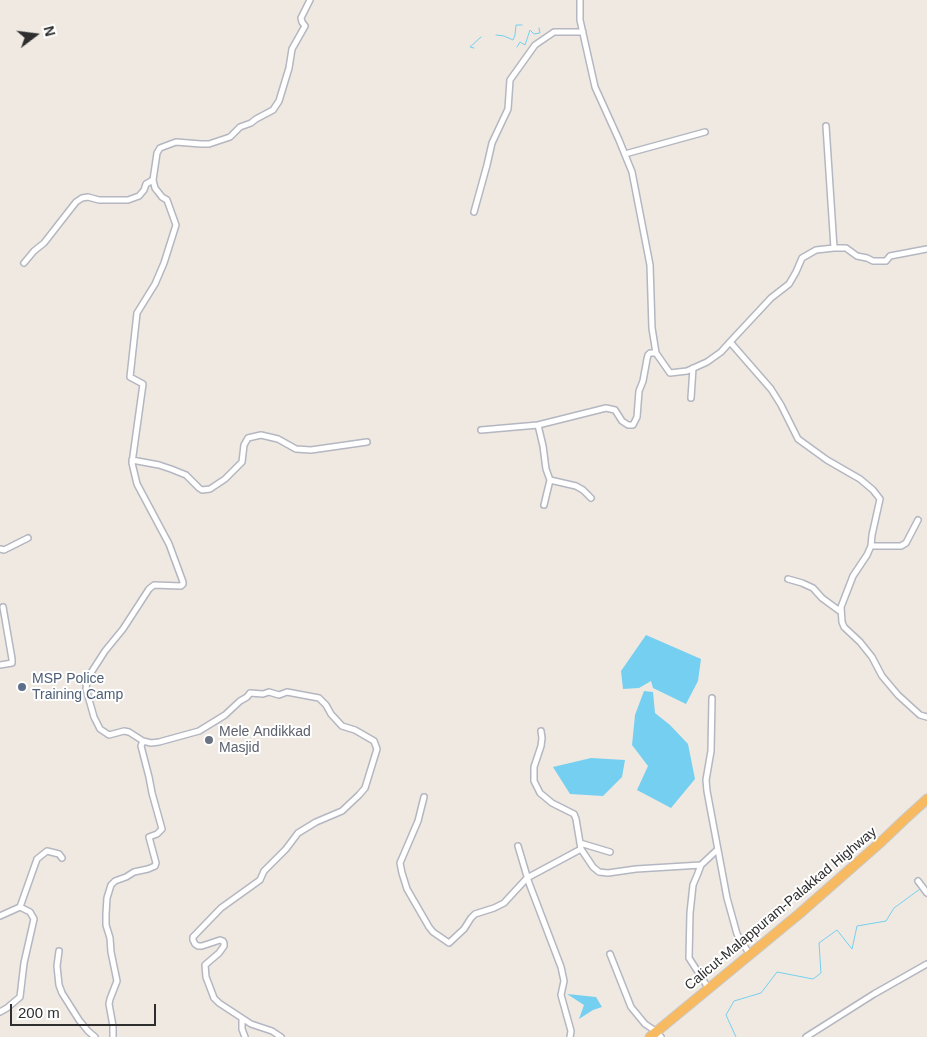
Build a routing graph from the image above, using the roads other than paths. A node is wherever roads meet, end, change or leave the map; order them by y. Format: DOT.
graph roads {
  1 [pos="310,0"];
  2 [pos="580,0"];
  3 [pos="583,32"];
  4 [pos="826,126"];
  5 [pos="705,132"];
  6 [pos="625,154"];
  7 [pos="152,180"];
  8 [pos="474,212"];
  9 [pos="834,248"];
  10 [pos="927,249"];
  11 [pos="24,263"];
  12 [pos="730,342"];
  13 [pos="656,353"];
  14 [pos="693,368"];
  15 [pos="691,398"];
  16 [pos="538,425"];
  17 [pos="481,430"];
  18 [pos="368,442"];
  19 [pos="132,460"];
  20 [pos="550,480"];
  21 [pos="591,498"];
  22 [pos="544,505"];
  23 [pos="918,520"];
  24 [pos="28,538"];
  25 [pos="871,546"];
  26 [pos="0,549"];
  27 [pos="788,579"];
  28 [pos="4,606"];
  29 [pos="841,612"];
  30 [pos="0,665"];
  31 [pos="712,698"];
  32 [pos="927,717"];
  33 [pos="541,732"];
  34 [pos="143,742"];
  35 [pos="424,797"];
  36 [pos="926,802"];
  37 [pos="518,846"];
  38 [pos="581,846"];
  39 [pos="717,850"];
  40 [pos="610,852"];
  41 [pos="62,858"];
  42 [pos="701,865"];
  43 [pos="527,878"];
  44 [pos="919,883"];
  45 [pos="926,892"];
  46 [pos="20,907"];
  47 [pos="0,916"];
  48 [pos="59,951"];
  49 [pos="610,954"];
  50 [pos="750,955"];
  51 [pos="927,964"];
  52 [pos="709,989"];
  53 [pos="0,1012"];
  54 [pos="242,1019"];
  55 [pos="656,1035"];
  56 [pos="95,1037"];
  57 [pos="113,1037"];
  58 [pos="245,1037"];
  59 [pos="281,1037"];
  60 [pos="570,1037"];
  61 [pos="806,1037"];
  1 -- 7 [label="street"];
  2 -- 3 [label="street"];
  3 -- 6 [label="street"];
  3 -- 8 [label="street"];
  4 -- 9 [label="street"];
  5 -- 6 [label="street"];
  6 -- 13 [label="street"];
  7 -- 11 [label="street"];
  7 -- 19 [label="street"];
  9 -- 10 [label="street"];
  9 -- 12 [label="street"];
  12 -- 14 [label="street"];
  12 -- 25 [label="street"];
  13 -- 14 [label="street"];
  13 -- 16 [label="street"];
  14 -- 15 [label="street"];
  16 -- 17 [label="street"];
  16 -- 20 [label="street"];
  18 -- 19 [label="street"];
  19 -- 34 [label="street"];
  20 -- 21 [label="street"];
  20 -- 22 [label="street"];
  23 -- 25 [label="street"];
  24 -- 26 [label="street"];
  25 -- 29 [label="street"];
  27 -- 29 [label="street"];
  28 -- 30 [label="street"];
  29 -- 32 [label="street"];
  31 -- 39 [label="street"];
  33 -- 38 [label="street"];
  34 -- 54 [label="street"];
  34 -- 57 [label="street"];
  35 -- 43 [label="street"];
  36 -- 50 [label="highway, Calicut-Malappuram-Palakkad Highway"];
  37 -- 43 [label="street"];
  38 -- 40 [label="street"];
  38 -- 42 [label="street"];
  38 -- 43 [label="street"];
  39 -- 42 [label="street"];
  39 -- 50 [label="street"];
  41 -- 46 [label="street"];
  42 -- 52 [label="street"];
  43 -- 60 [label="street"];
  44 -- 45 [label="street"];
  46 -- 47 [label="street"];
  46 -- 53 [label="street"];
  48 -- 56 [label="street"];
  49 -- 55 [label="street"];
  50 -- 52 [label="highway, Calicut-Malappuram-Palakkad Highway"];
  51 -- 61 [label="street"];
  52 -- 55 [label="highway, Calicut-Malappuram-Palakkad Highway"];
  54 -- 58 [label="street"];
  54 -- 59 [label="street"];
}
